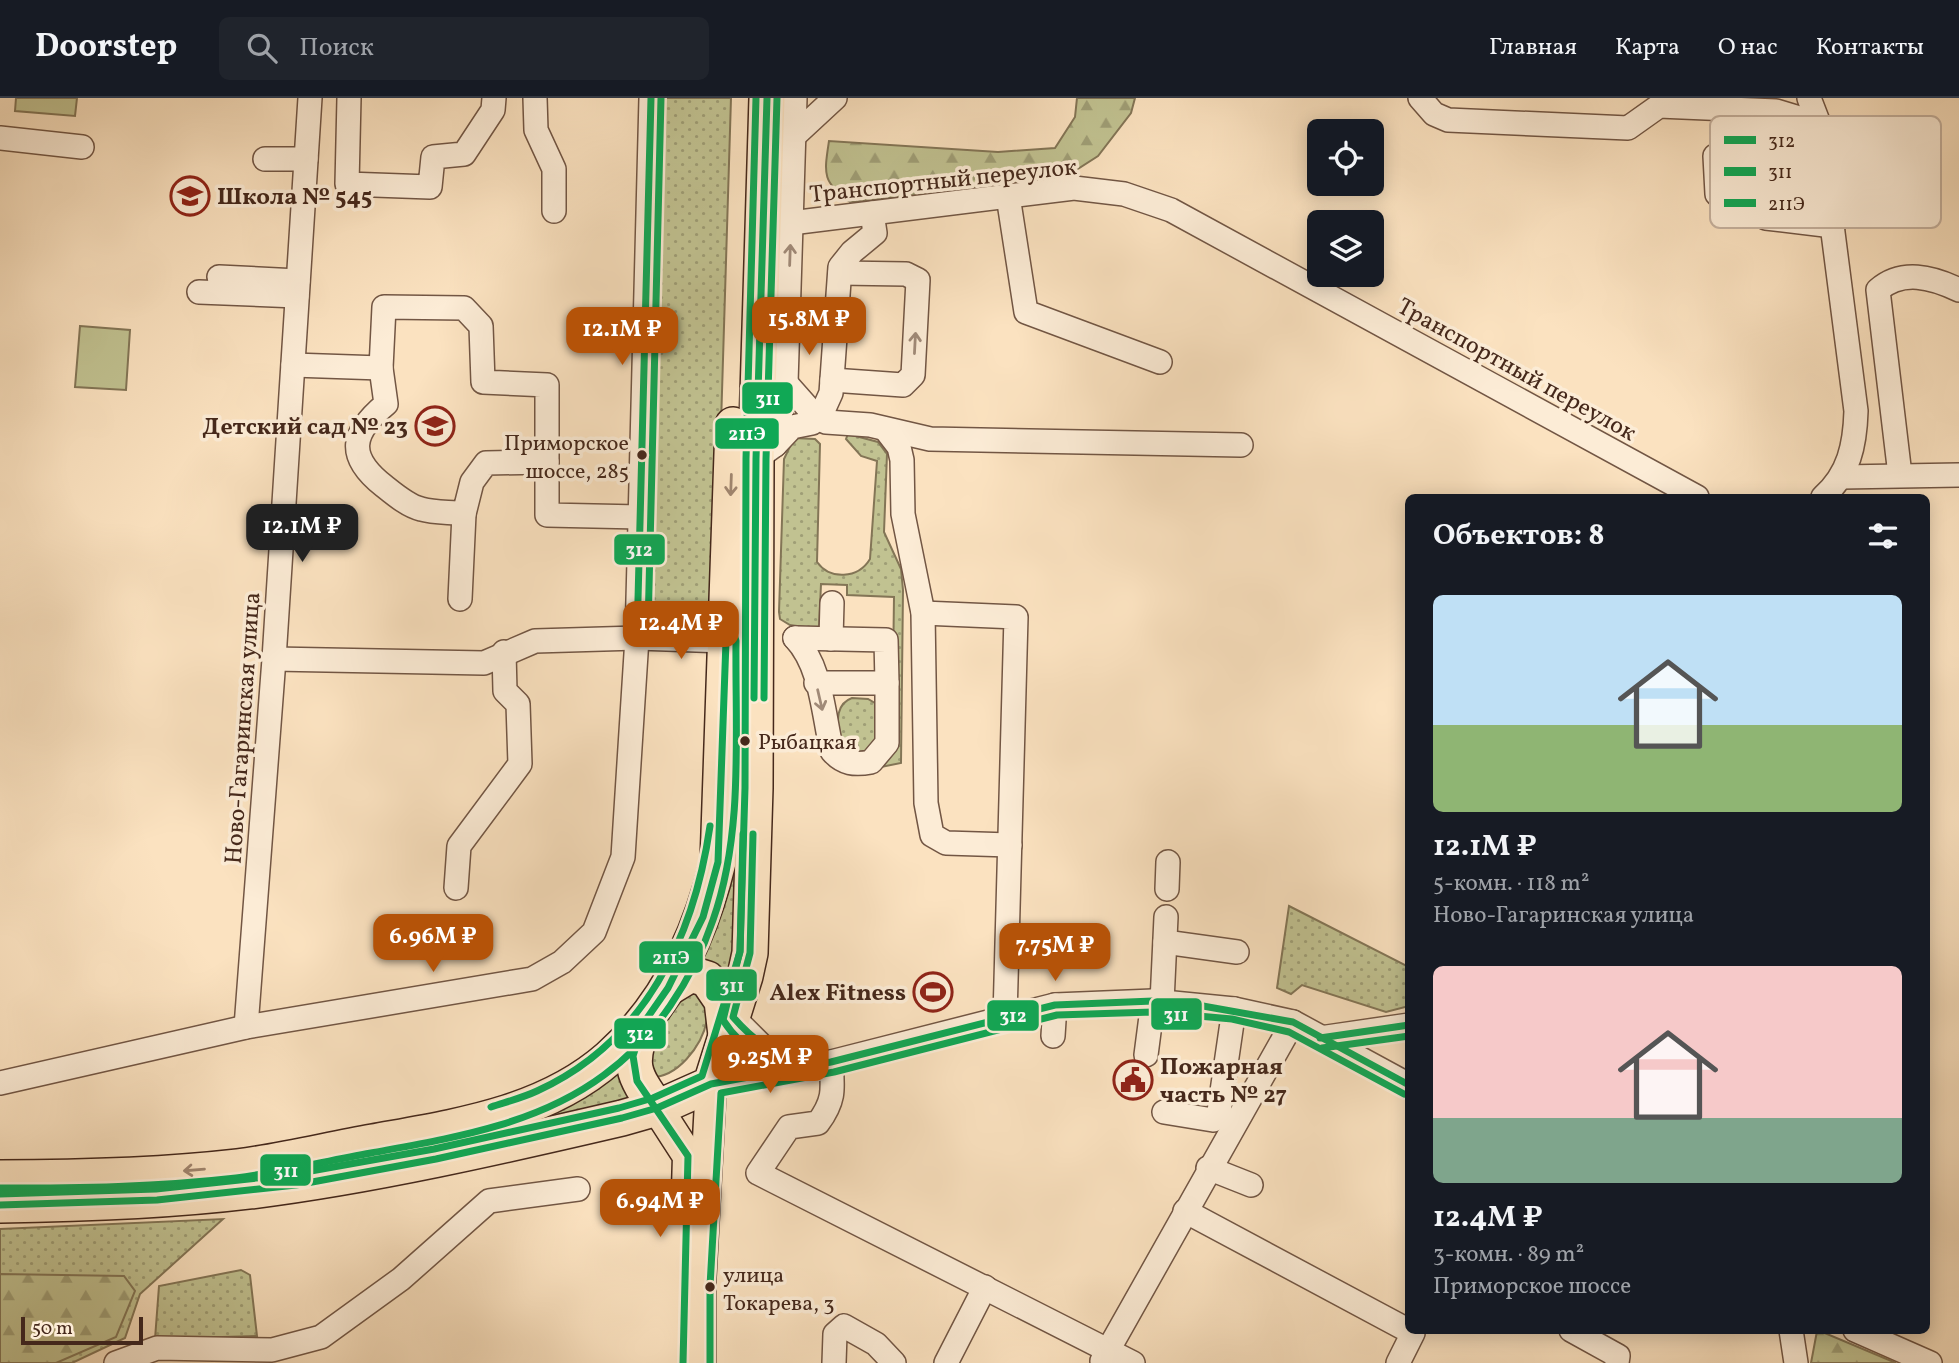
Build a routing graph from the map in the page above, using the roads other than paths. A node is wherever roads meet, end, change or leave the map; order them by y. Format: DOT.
graph roads {
  1 [pos="310,98"];
  2 [pos="349,98"];
  3 [pos="494,98"];
  4 [pos="535,98"];
  5 [pos="651,98"];
  6 [pos="744,98"];
  7 [pos="767,98"];
  8 [pos="795,98"];
  9 [pos="835,98"];
  10 [pos="1420,98"];
  11 [pos="1810,99"];
  12 [pos="1793,116"];
  13 [pos="1816,116"];
  14 [pos="794,136"];
  15 [pos="0,138"];
  16 [pos="82,147"];
  17 [pos="265,159"];
  18 [pos="306,159"];
  19 [pos="1008,196"];
  20 [pos="554,211"];
  21 [pos="872,213"];
  22 [pos="791,223"];
  23 [pos="1833,228"];
  24 [pos="840,274"];
  25 [pos="219,276"];
  26 [pos="298,288"];
  27 [pos="1959,290"];
  28 [pos="199,292"];
  29 [pos="1160,362"];
  30 [pos="293,365"];
  31 [pos="381,368"];
  32 [pos="832,380"];
  33 [pos="786,383"];
  34 [pos="817,418"];
  35 [pos="886,430"];
  36 [pos="1241,445"];
  37 [pos="766,452"];
  38 [pos="547,462"];
  39 [pos="1900,475"];
  40 [pos="1959,475"];
  41 [pos="1842,477"];
  42 [pos="1692,494"];
  43 [pos="1826,494"];
  44 [pos="464,514"];
  45 [pos="640,517"];
  46 [pos="460,599"];
  47 [pos="832,603"];
  48 [pos="923,613"];
  49 [pos="637,638"];
  50 [pos="831,639"];
  51 [pos="726,641"];
  52 [pos="504,652"];
  53 [pos="274,659"];
  54 [pos="816,682"];
  55 [pos="887,683"];
  56 [pos="1010,845"];
  57 [pos="1168,862"];
  58 [pos="456,888"];
  59 [pos="1167,889"];
  60 [pos="1166,917"];
  61 [pos="1165,942"];
  62 [pos="1237,951"];
  63 [pos="668,988"];
  64 [pos="1158,1001"];
  65 [pos="1055,1004"];
  66 [pos="1234,1009"];
  67 [pos="1005,1017"];
  68 [pos="1293,1022"];
  69 [pos="643,1024"];
  70 [pos="1405,1026"];
  71 [pos="246,1027"];
  72 [pos="729,1027"];
  73 [pos="1053,1036"];
  74 [pos="1321,1038"];
  75 [pos="1146,1055"];
  76 [pos="826,1063"];
  77 [pos="0,1083"];
  78 [pos="711,1083"];
  79 [pos="1405,1083"];
  80 [pos="657,1108"];
  81 [pos="1164,1112"];
  82 [pos="1208,1168"];
  83 [pos="0,1178"];
  84 [pos="1251,1185"];
  85 [pos="578,1189"];
  86 [pos="0,1205"];
  87 [pos="1185,1211"];
  88 [pos="985,1287"];
  89 [pos="1405,1329"];
  90 [pos="1412,1334"];
  91 [pos="1578,1334"];
  92 [pos="1792,1334"];
  93 [pos="1864,1334"];
  94 [pos="1105,1356"];
  95 [pos="272,1357"];
  96 [pos="116,1363"];
  97 [pos="683,1363"];
  98 [pos="700,1363"];
  99 [pos="834,1363"];
  100 [pos="894,1363"];
  101 [pos="946,1363"];
  102 [pos="1133,1363"];
  103 [pos="1398,1363"];
  104 [pos="1617,1363"];
  105 [pos="1797,1363"];
  106 [pos="1930,1363"];
  1 -- 18 [label="street, Ново-Гагаринская улица"];
  2 -- 3 [label="street"];
  4 -- 20 [label="street"];
  5 -- 45 [label="street"];
  6 -- 51 [label="highway, one-way"];
  7 -- 37 [label="highway"];
  8 -- 14 [label="street"];
  9 -- 14 [label="street"];
  10 -- 12 [label="street"];
  11 -- 13 [label="street"];
  14 -- 22 [label="street"];
  15 -- 16 [label="street"];
  17 -- 18 [label="street"];
  18 -- 26 [label="street, Ново-Гагаринская улица"];
  19 -- 21 [label="street, Транспортный переулок"];
  19 -- 29 [label="street"];
  19 -- 42 [label="street, Транспортный переулок"];
  21 -- 22 [label="street, Транспортный переулок"];
  21 -- 24 [label="street"];
  33 -- 22 [label="street, one-way"];
  23 -- 41 [label="street"];
  24 -- 32 [label="street"];
  32 -- 24 [label="street, one-way"];
  25 -- 26 [label="street"];
  26 -- 28 [label="street"];
  26 -- 30 [label="street, Ново-Гагаринская улица"];
  27 -- 39 [label="street"];
  30 -- 31 [label="street"];
  30 -- 53 [label="street, Ново-Гагаринская улица"];
  31 -- 38 [label="street"];
  31 -- 44 [label="street"];
  32 -- 34 [label="street"];
  33 -- 34 [label="street"];
  33 -- 37 [label="street"];
  34 -- 35 [label="street"];
  34 -- 37 [label="street"];
  35 -- 36 [label="street"];
  35 -- 48 [label="street"];
  37 -- 72 [label="highway"];
  38 -- 44 [label="street"];
  38 -- 45 [label="street"];
  39 -- 40 [label="street"];
  39 -- 41 [label="street"];
  41 -- 43 [label="street"];
  44 -- 46 [label="street"];
  45 -- 49 [label="street"];
  47 -- 50 [label="street"];
  48 -- 56 [label="street"];
  48 -- 56 [label="street"];
  49 -- 51 [label="street"];
  49 -- 52 [label="street"];
  49 -- 71 [label="street"];
  50 -- 54 [label="street"];
  50 -- 55 [label="street"];
  51 -- 63 [label="highway"];
  52 -- 53 [label="street"];
  52 -- 58 [label="street"];
  53 -- 71 [label="street, Ново-Гагаринская улица"];
  54 -- 55 [label="street"];
  54 -- 55 [label="street, one-way"];
  56 -- 67 [label="street"];
  57 -- 59 [label="street"];
  60 -- 61 [label="street"];
  61 -- 62 [label="street"];
  61 -- 64 [label="street"];
  63 -- 69 [label="highway"];
  63 -- 72 [label="highway"];
  64 -- 65 [label="street"];
  64 -- 66 [label="street"];
  64 -- 75 [label="street"];
  65 -- 67 [label="street"];
  65 -- 73 [label="street"];
  66 -- 68 [label="street"];
  66 -- 81 [label="street"];
  67 -- 76 [label="street"];
  68 -- 74 [label="street"];
  68 -- 82 [label="street"];
  69 -- 80 [label="highway"];
  69 -- 83 [label="highway, one-way"];
  70 -- 74 [label="street"];
  71 -- 77 [label="street"];
  72 -- 76 [label="street"];
  72 -- 78 [label="highway"];
  74 -- 79 [label="street"];
  76 -- 78 [label="street"];
  76 -- 88 [label="street"];
  78 -- 80 [label="highway"];
  78 -- 98 [label="main road"];
  80 -- 86 [label="highway"];
  80 -- 97 [label="main road"];
  82 -- 84 [label="street"];
  82 -- 87 [label="street"];
  85 -- 95 [label="street"];
  87 -- 89 [label="street"];
  87 -- 94 [label="street"];
  88 -- 94 [label="street"];
  88 -- 101 [label="street"];
  90 -- 103 [label="street"];
  91 -- 104 [label="street"];
  92 -- 105 [label="street"];
  93 -- 106 [label="street"];
  94 -- 102 [label="street"];
  95 -- 96 [label="street"];
  99 -- 100 [label="street"];
}
